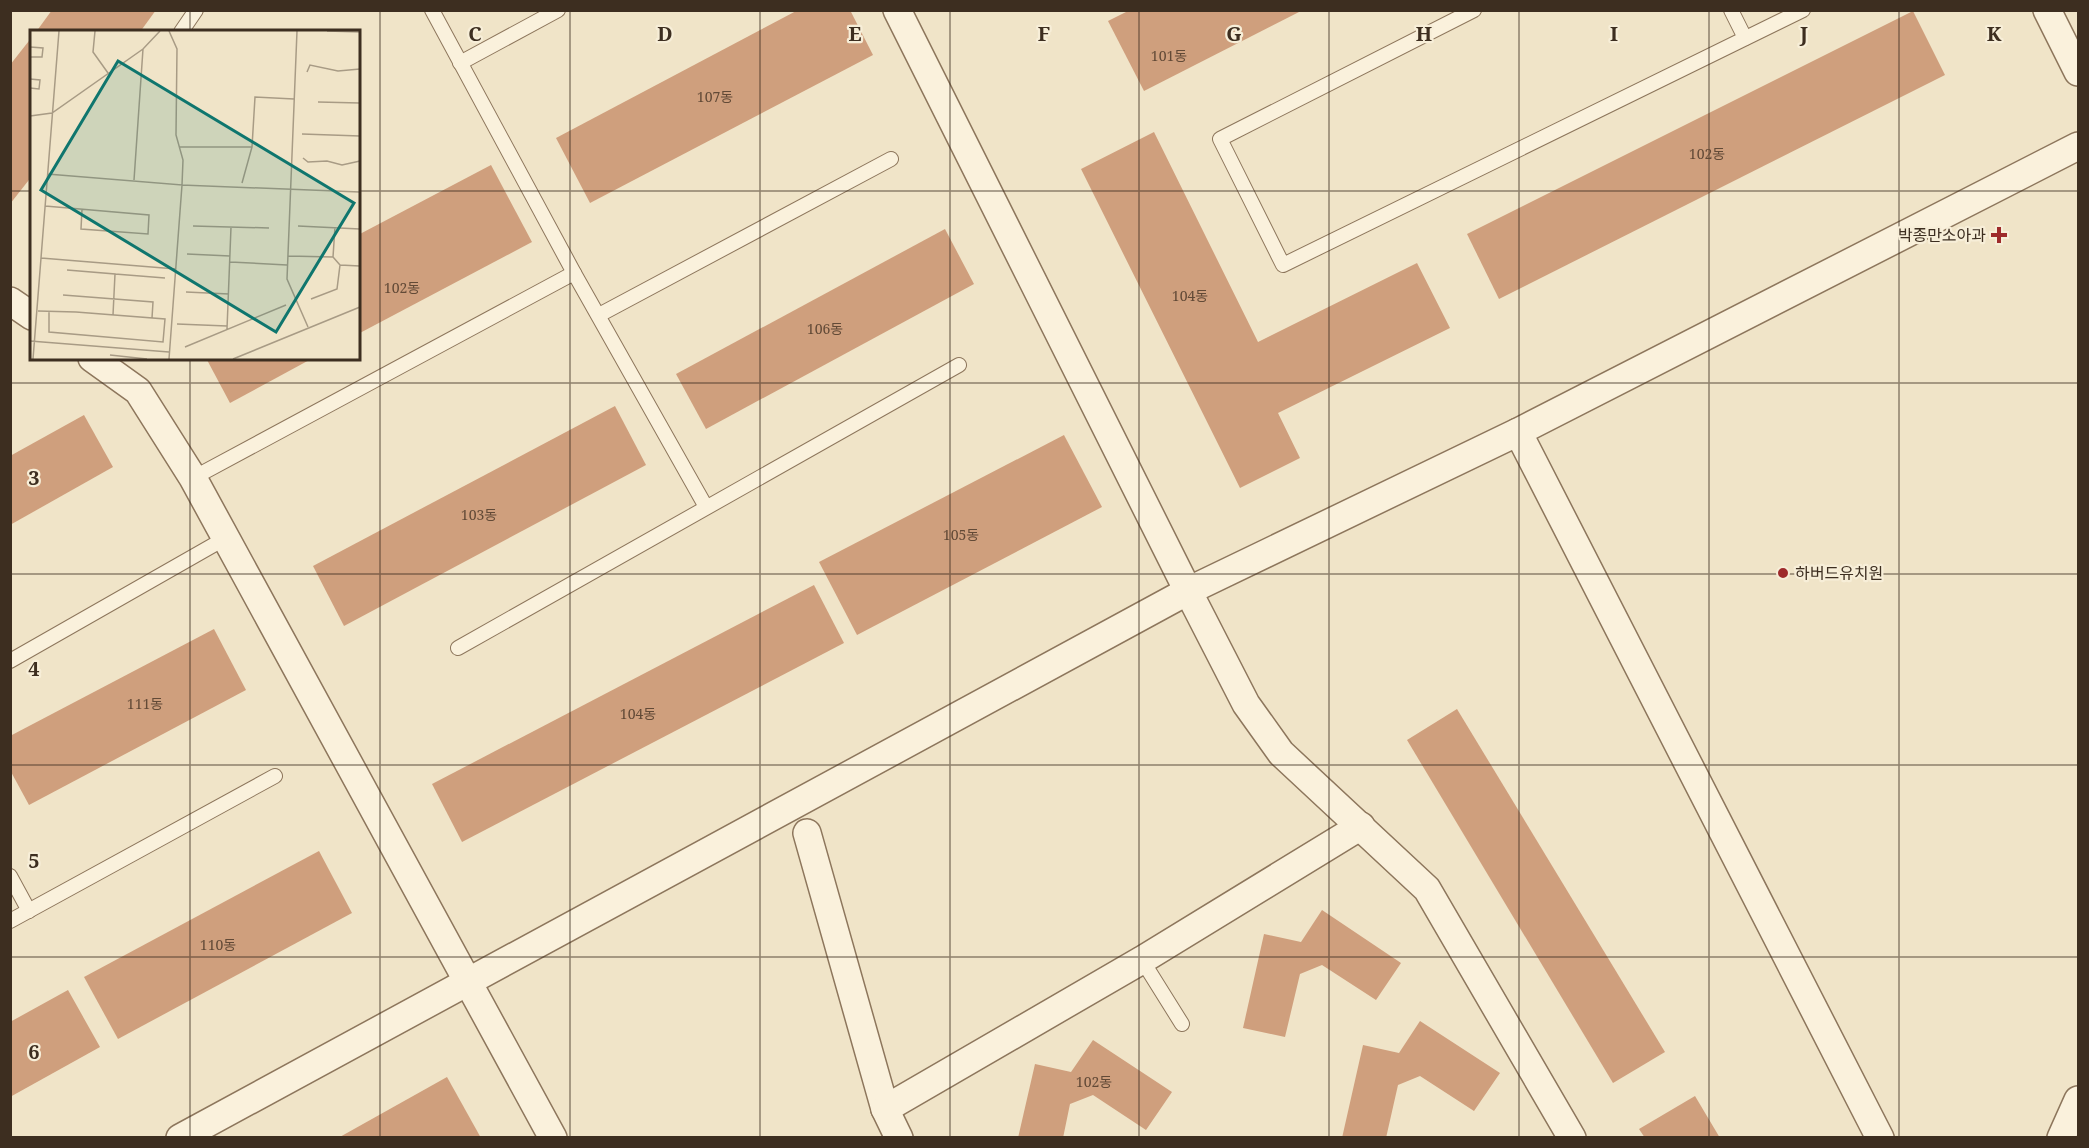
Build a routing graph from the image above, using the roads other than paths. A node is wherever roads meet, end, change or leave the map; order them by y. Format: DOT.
graph roads {
  1 [pos="196,10"];
  2 [pos="432,10"];
  3 [pos="558,10"];
  4 [pos="1474,10"];
  5 [pos="1731,10"];
  6 [pos="1803,10"];
  7 [pos="2048,10"];
  8 [pos="906,14"];
  9 [pos="182,30"];
  10 [pos="1745,38"];
  11 [pos="460,63"];
  12 [pos="2079,72"];
  13 [pos="2079,146"];
  14 [pos="891,159"];
  15 [pos="574,273"];
  16 [pos="10,301"];
  17 [pos="30,315"];
  18 [pos="599,315"];
  19 [pos="95,360"];
  20 [pos="959,365"];
  21 [pos="1518,432"];
  22 [pos="193,478"];
  23 [pos="706,507"];
  24 [pos="224,539"];
  25 [pos="1188,591"];
  26 [pos="458,648"];
  27 [pos="10,661"];
  28 [pos="275,776"];
  29 [pos="1361,826"];
  30 [pos="807,834"];
  31 [pos="10,876"];
  32 [pos="29,910"];
  33 [pos="10,921"];
  34 [pos="1142,960"];
  35 [pos="467,979"];
  36 [pos="1182,1024"];
  37 [pos="2079,1100"];
  38 [pos="885,1109"];
  39 [pos="180,1137"];
  40 [pos="553,1137"];
  41 [pos="899,1137"];
  42 [pos="1572,1137"];
  43 [pos="1880,1137"];
  44 [pos="2061,1137"];
  1 -- 9 [label="lane"];
  2 -- 11 [label="lane"];
  3 -- 11 [label="lane"];
  4 -- 10 [label="lane"];
  5 -- 10 [label="lane"];
  6 -- 10 [label="lane"];
  7 -- 12 [label="street"];
  8 -- 25 [label="street"];
  11 -- 15 [label="lane"];
  13 -- 21 [label="street"];
  14 -- 18 [label="lane"];
  15 -- 18 [label="lane"];
  15 -- 22 [label="lane"];
  16 -- 17 [label="street"];
  18 -- 23 [label="lane"];
  19 -- 22 [label="street"];
  20 -- 23 [label="lane"];
  21 -- 25 [label="street"];
  21 -- 43 [label="street"];
  22 -- 24 [label="street"];
  23 -- 26 [label="lane"];
  24 -- 27 [label="lane"];
  24 -- 35 [label="street"];
  25 -- 29 [label="street"];
  25 -- 35 [label="street"];
  28 -- 32 [label="lane"];
  29 -- 34 [label="street"];
  29 -- 42 [label="street"];
  30 -- 38 [label="street"];
  31 -- 32 [label="lane"];
  32 -- 33 [label="lane"];
  34 -- 36 [label="lane"];
  34 -- 38 [label="street"];
  35 -- 39 [label="street"];
  35 -- 40 [label="street"];
  37 -- 44 [label="street"];
  38 -- 41 [label="street"];
}
